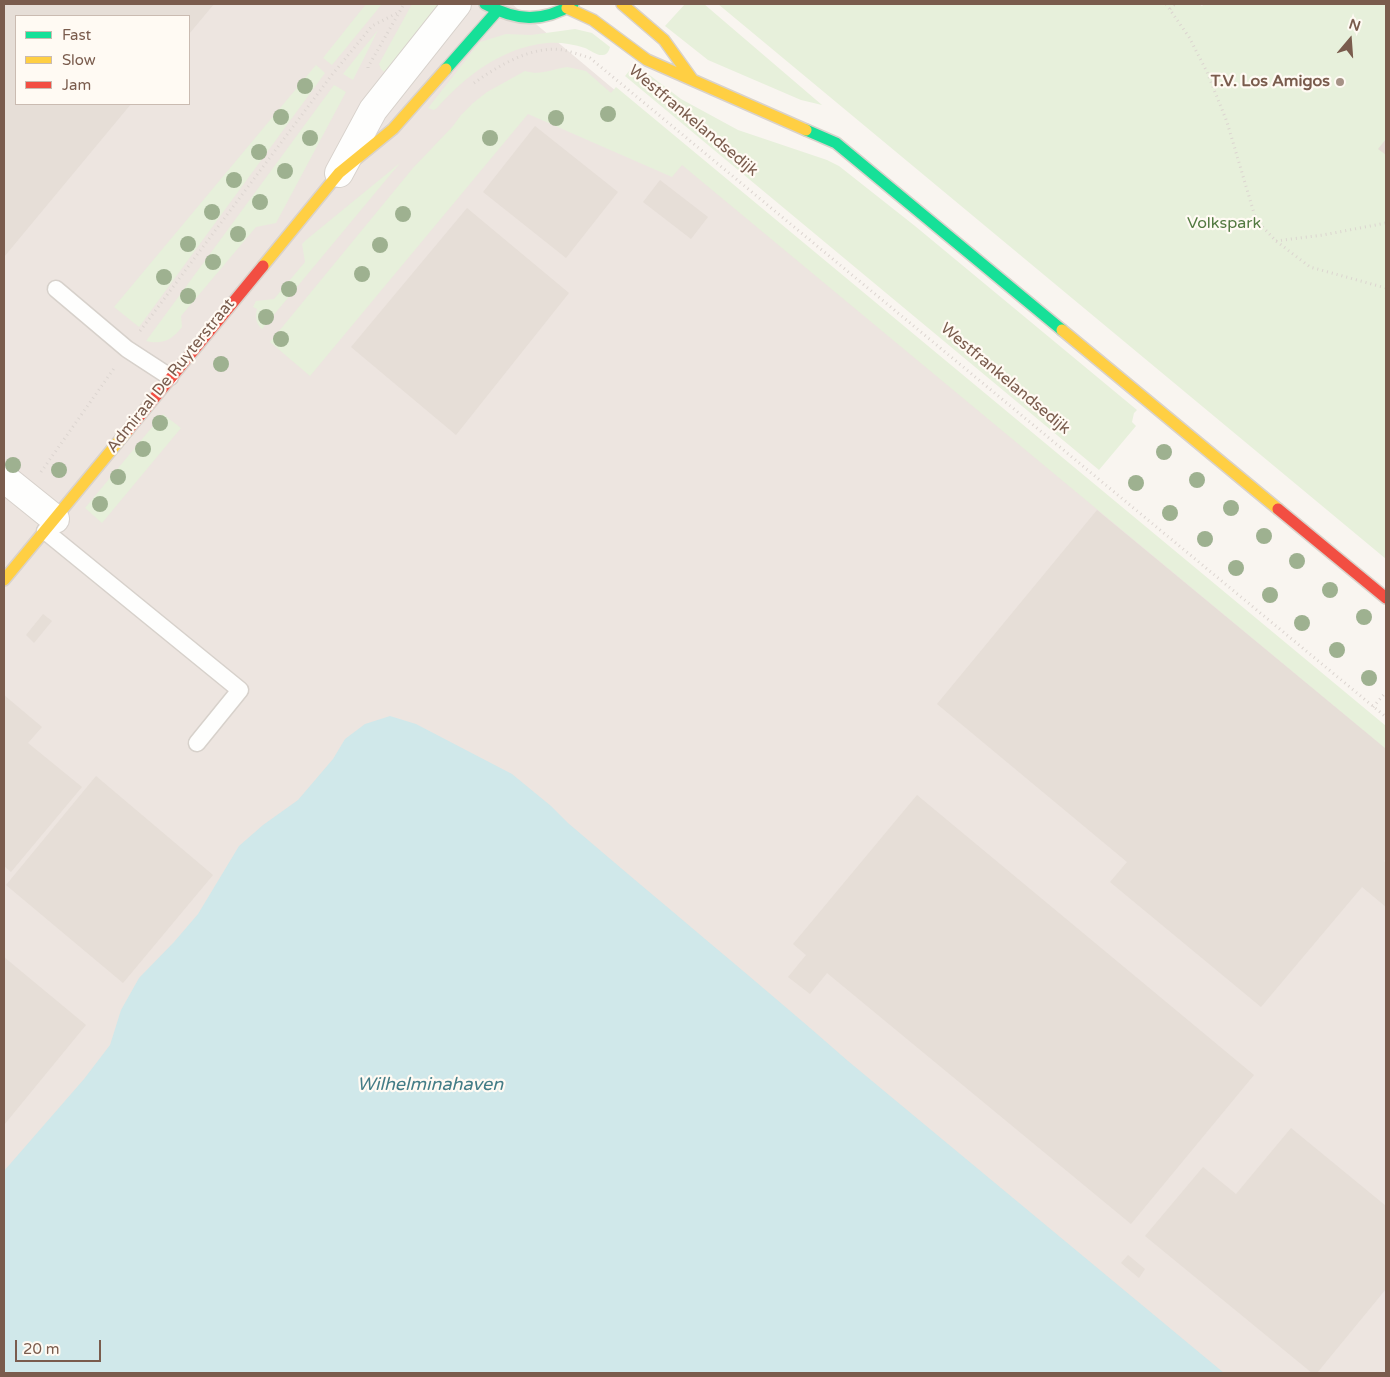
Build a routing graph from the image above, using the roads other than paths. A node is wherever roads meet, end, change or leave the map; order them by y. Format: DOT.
graph roads {
  1 [pos="457,4"];
  2 [pos="485,4"];
  3 [pos="622,4"];
  4 [pos="570,6"];
  5 [pos="497,11"];
  6 [pos="692,79"];
  7 [pos="339,173"];
  8 [pos="56,289"];
  9 [pos="170,377"];
  10 [pos="4,478"];
  11 [pos="50,525"];
  12 [pos="4,580"];
  13 [pos="1386,598"];
  14 [pos="197,743"];
  1 -- 7 [label="street, Admiraal De Ruyterstraat"];
  2 -- 5 [label="street"];
  3 -- 6 [label="street, Westfrankelandsedijk"];
  4 -- 5 [label="street"];
  4 -- 6 [label="street, Westfrankelandsedijk"];
  5 -- 7 [label="street, Admiraal De Ruyterstraat"];
  6 -- 13 [label="street, Westfrankelandsedijk"];
  7 -- 9 [label="street, Admiraal De Ruyterstraat"];
  8 -- 9 [label="lane"];
  9 -- 11 [label="street, Admiraal De Ruyterstraat"];
  10 -- 11 [label="street"];
  11 -- 12 [label="street, Admiraal De Ruyterstraat"];
  11 -- 14 [label="lane"];
}
